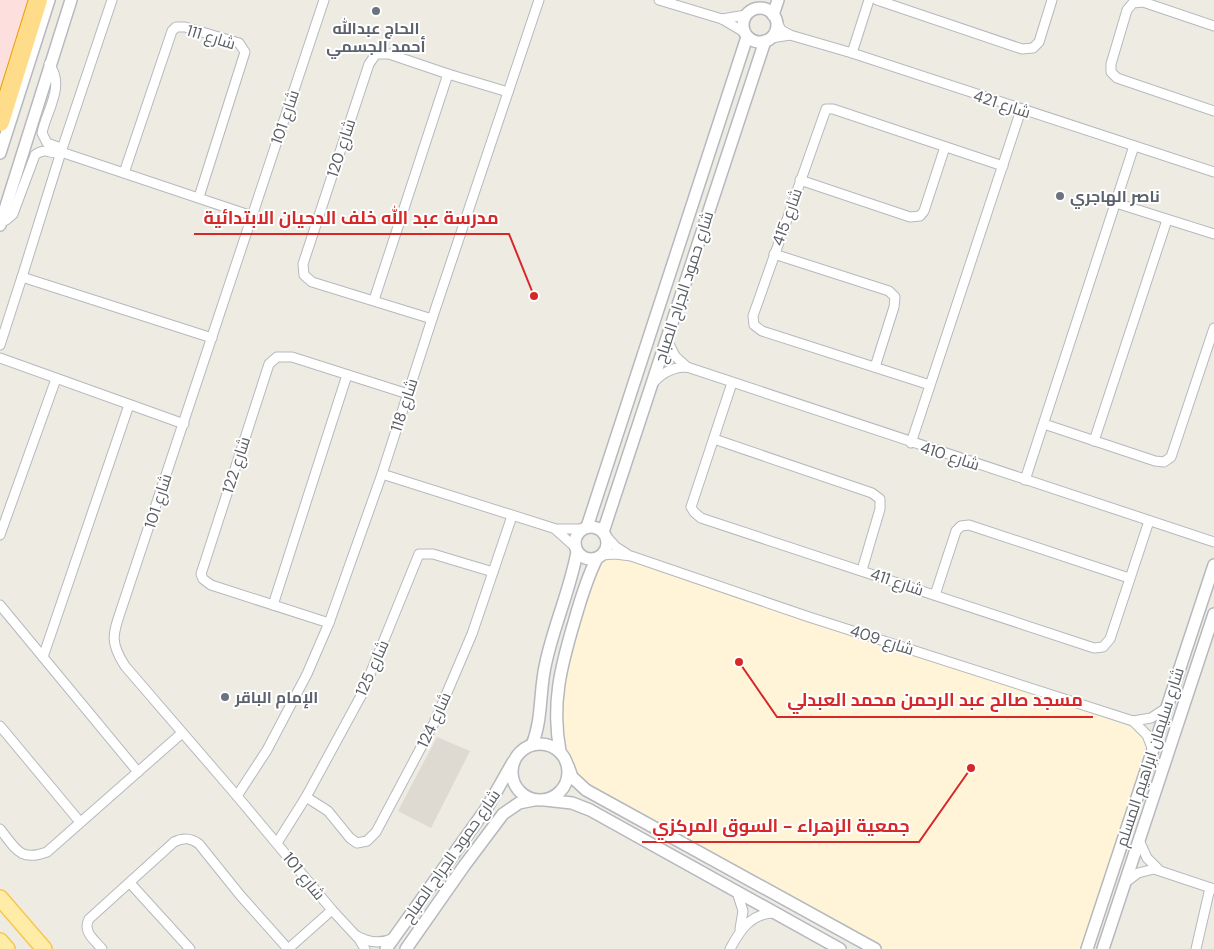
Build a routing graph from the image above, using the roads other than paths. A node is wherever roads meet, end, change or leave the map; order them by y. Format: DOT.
graph roads {
  1 [pos="38,0"];
  2 [pos="49,0"];
  3 [pos="71,0"];
  4 [pos="112,0"];
  5 [pos="324,0"];
  6 [pos="539,0"];
  7 [pos="659,0"];
  8 [pos="778,0"];
  9 [pos="868,0"];
  10 [pos="876,0"];
  11 [pos="1052,0"];
  12 [pos="754,8"];
  13 [pos="774,17"];
  14 [pos="722,19"];
  15 [pos="1214,26"];
  16 [pos="746,34"];
  17 [pos="790,35"];
  18 [pos="768,40"];
  19 [pos="852,53"];
  20 [pos="49,64"];
  21 [pos="448,74"];
  22 [pos="508,92"];
  23 [pos="726,102"];
  24 [pos="743,108"];
  25 [pos="1022,110"];
  26 [pos="1214,111"];
  27 [pos="0,122"];
  28 [pos="1134,146"];
  29 [pos="945,147"];
  30 [pos="61,152"];
  31 [pos="0,153"];
  32 [pos="1003,166"];
  33 [pos="1214,172"];
  34 [pos="124,173"];
  35 [pos="800,180"];
  36 [pos="198,198"];
  37 [pos="1116,203"];
  38 [pos="252,216"];
  39 [pos="1167,220"];
  40 [pos="0,223"];
  41 [pos="1214,234"];
  42 [pos="774,254"];
  43 [pos="22,277"];
  44 [pos="667,282"];
  45 [pos="684,287"];
  46 [pos="374,300"];
  47 [pos="432,320"];
  48 [pos="1214,328"];
  49 [pos="212,338"];
  50 [pos="667,340"];
  51 [pos="0,345"];
  52 [pos="0,358"];
  53 [pos="875,367"];
  54 [pos="687,368"];
  55 [pos="347,376"];
  56 [pos="56,379"];
  57 [pos="654,382"];
  58 [pos="732,383"];
  59 [pos="930,385"];
  60 [pos="408,394"];
  61 [pos="129,405"];
  62 [pos="184,424"];
  63 [pos="1044,424"];
  64 [pos="714,439"];
  65 [pos="1094,441"];
  66 [pos="911,443"];
  67 [pos="382,474"];
  68 [pos="1025,480"];
  69 [pos="512,516"];
  70 [pos="1149,521"];
  71 [pos="585,528"];
  72 [pos="556,530"];
  73 [pos="604,534"];
  74 [pos="0,535"];
  75 [pos="1214,542"];
  76 [pos="576,550"];
  77 [pos="599,556"];
  78 [pos="631,556"];
  79 [pos="1214,565"];
  80 [pos="862,570"];
  81 [pos="493,572"];
  82 [pos="1129,578"];
  83 [pos="935,595"];
  84 [pos="0,605"];
  85 [pos="274,605"];
  86 [pos="559,614"];
  87 [pos="1214,614"];
  88 [pos="575,619"];
  89 [pos="329,623"];
  90 [pos="43,657"];
  91 [pos="1165,709"];
  92 [pos="1133,721"];
  93 [pos="0,726"];
  94 [pos="182,733"];
  95 [pos="532,745"];
  96 [pos="1152,748"];
  97 [pos="560,752"];
  98 [pos="513,762"];
  99 [pos="568,766"];
  100 [pos="138,772"];
  101 [pos="237,796"];
  102 [pos="306,797"];
  103 [pos="540,800"];
  104 [pos="80,822"];
  105 [pos="0,829"];
  106 [pos="1139,840"];
  107 [pos="277,843"];
  108 [pos="1159,870"];
  109 [pos="130,882"];
  110 [pos="1126,882"];
  111 [pos="1212,888"];
  112 [pos="737,892"];
  113 [pos="0,898"];
  114 [pos="332,910"];
  115 [pos="775,913"];
  116 [pos="355,934"];
  117 [pos="738,934"];
  118 [pos="394,938"];
  119 [pos="0,941"];
  120 [pos="7,949"];
  121 [pos="44,949"];
  122 [pos="102,949"];
  123 [pos="190,949"];
  124 [pos="288,949"];
  125 [pos="365,949"];
  126 [pos="386,949"];
  127 [pos="406,949"];
  128 [pos="730,949"];
  129 [pos="840,949"];
  130 [pos="875,949"];
  131 [pos="1087,949"];
  132 [pos="1103,949"];
  133 [pos="1197,949"];
  1 -- 27 [label="highway"];
  2 -- 31 [label="street"];
  3 -- 20 [label="street"];
  4 -- 30 [label="street"];
  5 -- 38 [label="street, شارع 101"];
  6 -- 22 [label="street, شارع 118"];
  7 -- 14 [label="street"];
  8 -- 13 [label="street"];
  9 -- 19 [label="street"];
  10 -- 11 [label="street"];
  12 -- 13 [label="street"];
  12 -- 14 [label="street"];
  12 -- 16 [label="street"];
  13 -- 17 [label="street"];
  13 -- 18 [label="street"];
  14 -- 16 [label="street"];
  15 -- 26 [label="street"];
  16 -- 18 [label="street"];
  16 -- 23 [label="street, شارع حمود الجراح الصباح"];
  17 -- 18 [label="street, شارع 421"];
  17 -- 19 [label="street, شارع 421"];
  18 -- 24 [label="street, شارع حمود الجراح الصباح"];
  19 -- 25 [label="street, شارع 421"];
  20 -- 30 [label="street"];
  20 -- 40 [label="street"];
  21 -- 22 [label="street, شارع 120"];
  21 -- 46 [label="street"];
  21 -- 46 [label="street, شارع 120"];
  22 -- 47 [label="street, شارع 118"];
  23 -- 24 [label="street"];
  23 -- 44 [label="street, شارع حمود الجراح الصباح"];
  24 -- 45 [label="street, شارع حمود الجراح الصباح"];
  25 -- 28 [label="street, شارع 421"];
  25 -- 32 [label="street"];
  28 -- 33 [label="street, شارع 421"];
  28 -- 37 [label="street"];
  29 -- 32 [label="street, شارع 415"];
  29 -- 35 [label="street"];
  29 -- 35 [label="street, شارع 415"];
  30 -- 34 [label="street"];
  30 -- 40 [label="street"];
  30 -- 43 [label="street"];
  32 -- 59 [label="street"];
  34 -- 36 [label="street"];
  34 -- 36 [label="street, شارع 111"];
  35 -- 42 [label="street, شارع 415"];
  36 -- 38 [label="street"];
  37 -- 39 [label="street"];
  37 -- 63 [label="street"];
  38 -- 49 [label="street, شارع 101"];
  39 -- 41 [label="street"];
  39 -- 65 [label="street"];
  42 -- 53 [label="street"];
  42 -- 53 [label="street, شارع 415"];
  43 -- 49 [label="street"];
  43 -- 51 [label="street"];
  44 -- 45 [label="street"];
  44 -- 71 [label="street, شارع حمود الجراح الصباح"];
  45 -- 50 [label="street, شارع حمود الجراح الصباح"];
  46 -- 47 [label="street, شارع 120"];
  47 -- 60 [label="street, شارع 118"];
  48 -- 65 [label="street"];
  49 -- 62 [label="street, شارع 101"];
  50 -- 54 [label="street"];
  50 -- 57 [label="street, شارع حمود الجراح الصباح"];
  52 -- 56 [label="street"];
  53 -- 59 [label="street, شارع 415"];
  54 -- 57 [label="street"];
  54 -- 58 [label="street, شارع 410"];
  55 -- 60 [label="street, شارع 122"];
  55 -- 85 [label="street"];
  55 -- 85 [label="street, شارع 122"];
  56 -- 61 [label="street"];
  56 -- 74 [label="street"];
  57 -- 73 [label="street, شارع حمود الجراح الصباح"];
  58 -- 64 [label="street, شارع 411"];
  58 -- 66 [label="street, شارع 410"];
  59 -- 66 [label="street"];
  60 -- 67 [label="street, شارع 118"];
  61 -- 62 [label="street"];
  61 -- 90 [label="street"];
  62 -- 94 [label="street, شارع 101"];
  63 -- 65 [label="street"];
  63 -- 68 [label="street"];
  64 -- 80 [label="street"];
  64 -- 80 [label="street, شارع 411"];
  66 -- 68 [label="street, شارع 410"];
  67 -- 69 [label="street"];
  67 -- 89 [label="street, شارع 118"];
  68 -- 70 [label="street, شارع 410"];
  69 -- 72 [label="street"];
  69 -- 81 [label="street, شارع 124"];
  70 -- 75 [label="street, شارع 410"];
  70 -- 82 [label="street, شارع 411"];
  71 -- 72 [label="street"];
  71 -- 73 [label="street"];
  71 -- 76 [label="street"];
  72 -- 76 [label="street"];
  73 -- 77 [label="street"];
  73 -- 78 [label="street, شارع 409"];
  76 -- 77 [label="street"];
  76 -- 86 [label="street"];
  77 -- 78 [label="street, شارع 409"];
  77 -- 88 [label="street"];
  78 -- 92 [label="street, شارع 409"];
  79 -- 91 [label="street, شارع سليمان ابراهيم المسلم"];
  80 -- 83 [label="street, شارع 411"];
  81 -- 102 [label="street, شارع 125"];
  81 -- 102 [label="street, شارع 124"];
  82 -- 83 [label="street"];
  82 -- 83 [label="street, شارع 411"];
  84 -- 90 [label="street"];
  85 -- 89 [label="street, شارع 122"];
  86 -- 88 [label="street"];
  86 -- 95 [label="street"];
  87 -- 106 [label="street, شارع سليمان ابراهيم المسلم"];
  88 -- 97 [label="street"];
  89 -- 101 [label="street, شارع 118"];
  90 -- 100 [label="street"];
  91 -- 92 [label="street"];
  91 -- 96 [label="street, شارع سليمان ابراهيم المسلم"];
  92 -- 96 [label="street"];
  93 -- 104 [label="street"];
  94 -- 100 [label="street"];
  94 -- 101 [label="street, شارع 101"];
  95 -- 97 [label="street"];
  95 -- 98 [label="street"];
  96 -- 131 [label="street, شارع سليمان ابراهيم المسلم"];
  97 -- 99 [label="street"];
  98 -- 103 [label="street"];
  98 -- 118 [label="street, شارع حمود الجراح الصباح"];
  99 -- 103 [label="street"];
  99 -- 130 [label="street"];
  100 -- 104 [label="street"];
  101 -- 107 [label="street, شارع 101"];
  102 -- 107 [label="street, شارع 125"];
  103 -- 112 [label="street"];
  103 -- 127 [label="street, شارع حمود الجراح الصباح"];
  104 -- 105 [label="street"];
  106 -- 108 [label="street"];
  106 -- 110 [label="street, شارع سليمان ابراهيم المسلم"];
  107 -- 114 [label="street, شارع 101"];
  108 -- 110 [label="street"];
  108 -- 111 [label="street"];
  109 -- 122 [label="street"];
  109 -- 123 [label="street"];
  109 -- 124 [label="street"];
  110 -- 132 [label="street, شارع سليمان ابراهيم المسلم"];
  111 -- 133 [label="street"];
  112 -- 115 [label="street"];
  112 -- 117 [label="street"];
  113 -- 121 [label="main road"];
  114 -- 116 [label="street, شارع 101"];
  114 -- 124 [label="street"];
  115 -- 117 [label="street"];
  115 -- 129 [label="street"];
  116 -- 118 [label="street, شارع 101"];
  116 -- 125 [label="street, شارع 101"];
  117 -- 128 [label="street"];
  118 -- 126 [label="street, شارع حمود الجراح الصباح"];
  119 -- 120 [label="main road"];
}
